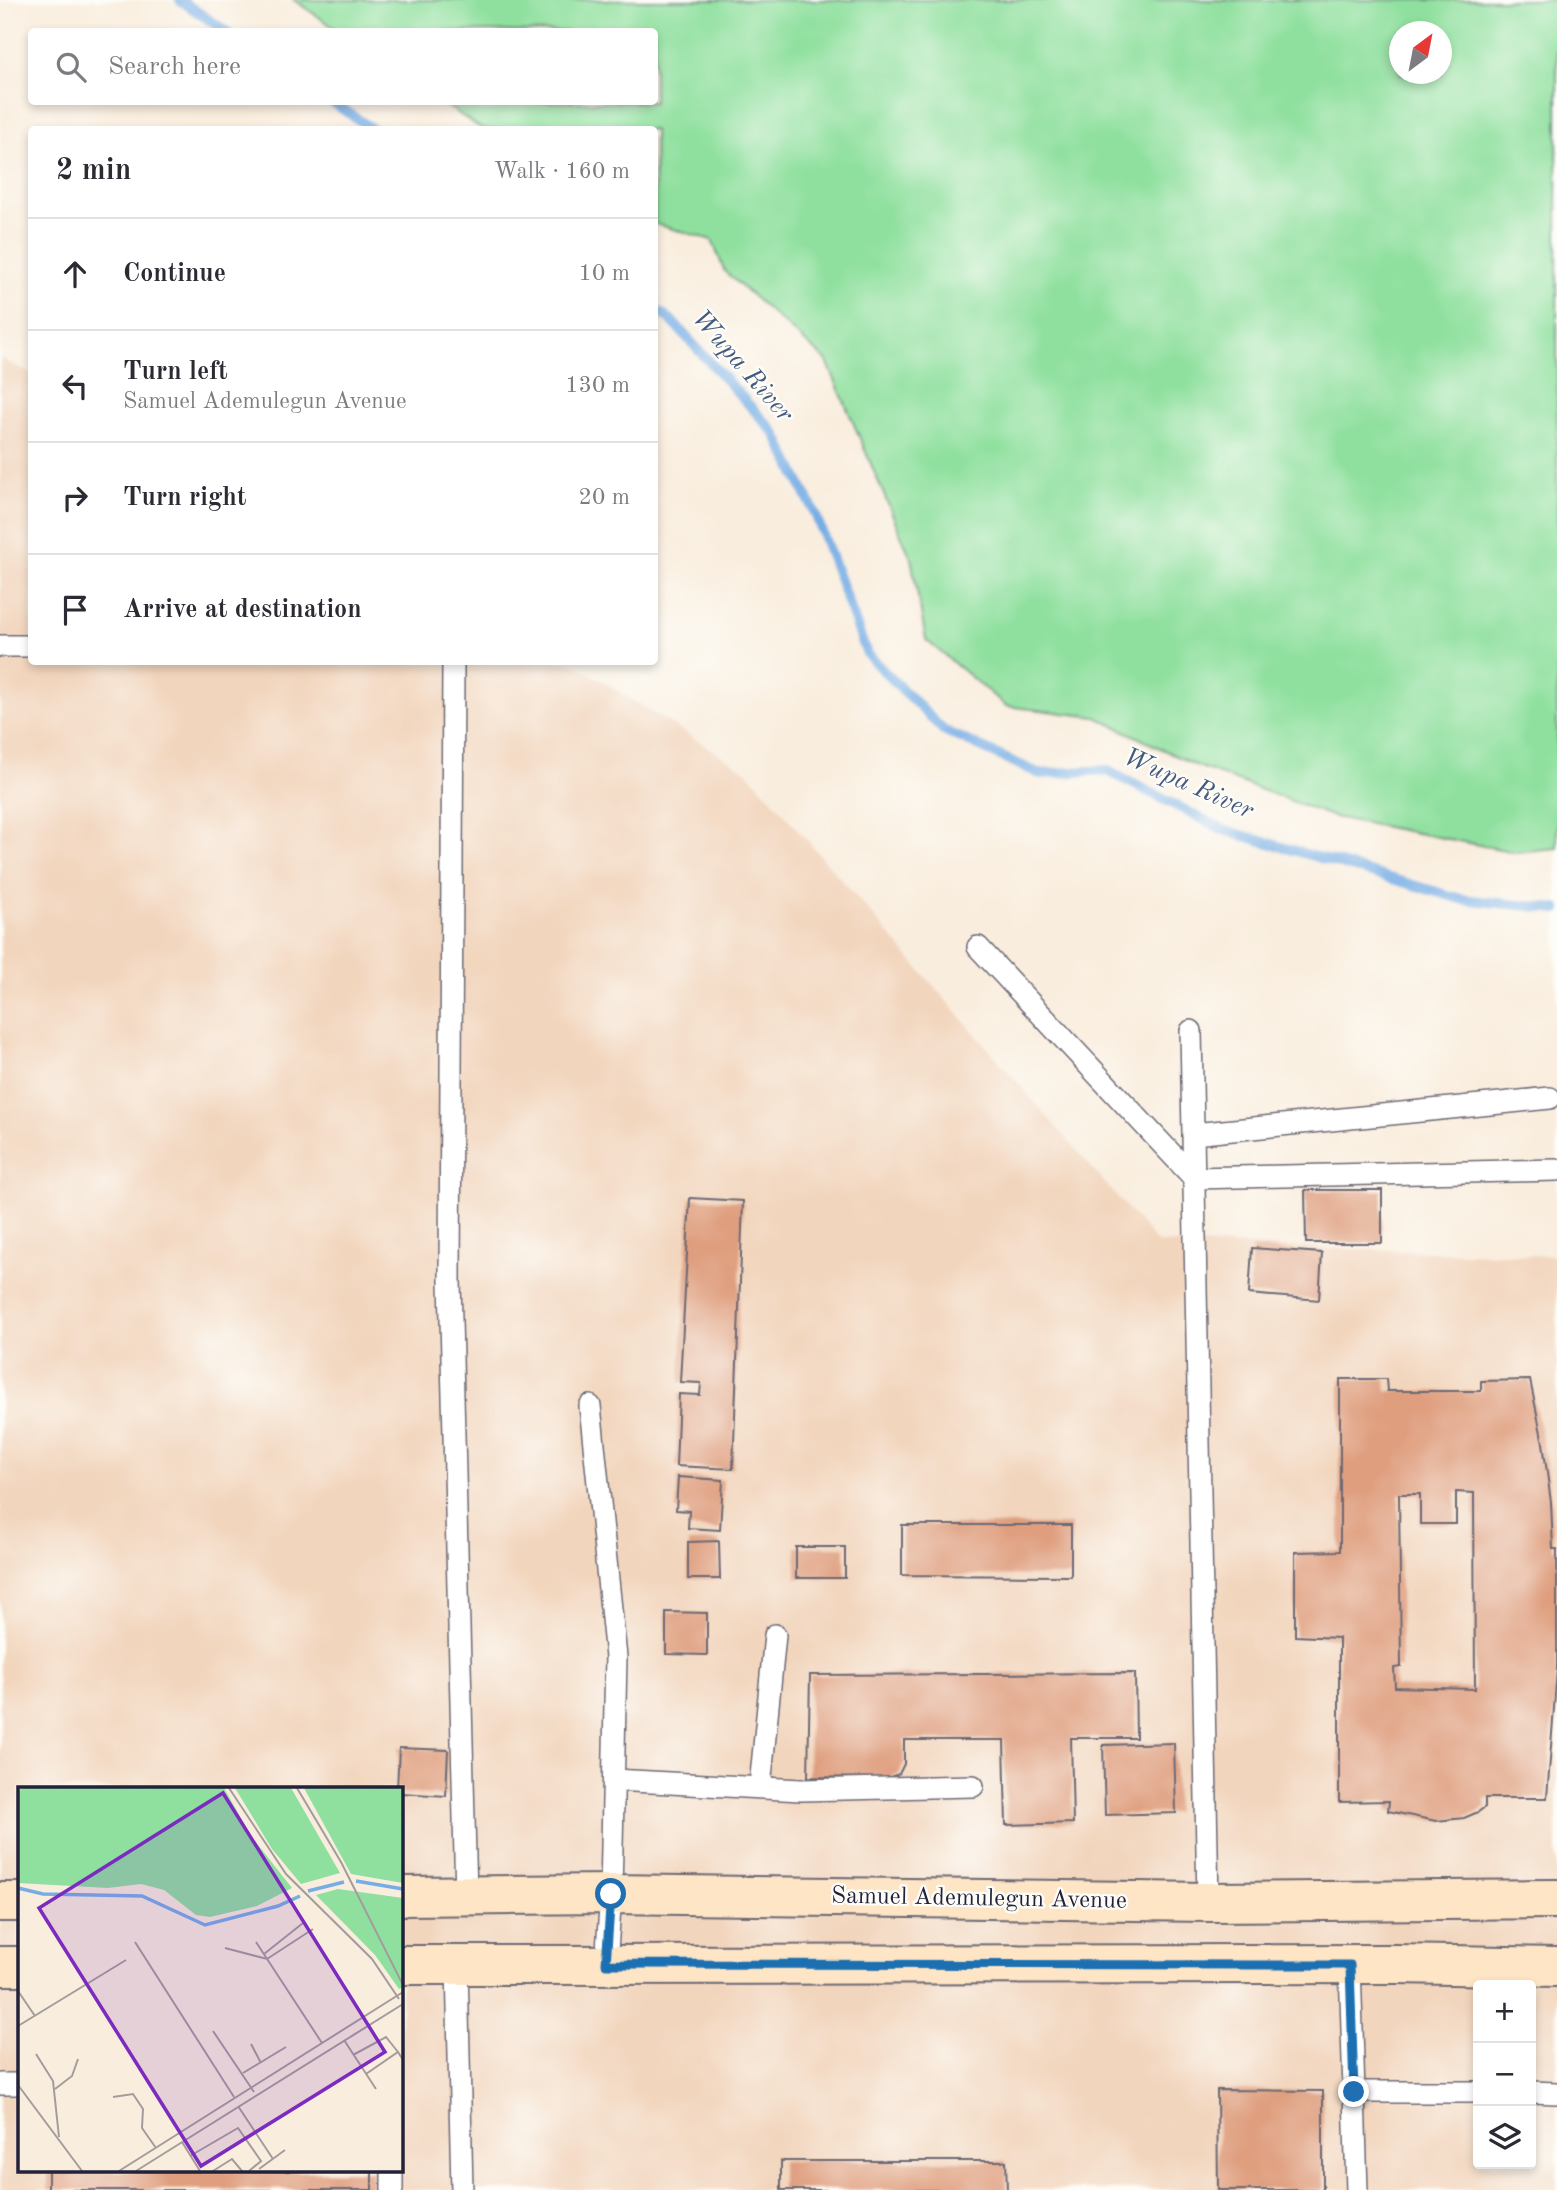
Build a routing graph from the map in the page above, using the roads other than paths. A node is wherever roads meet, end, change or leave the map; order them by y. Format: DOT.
graph roads {
  1 [pos="0,646"];
  2 [pos="28,646"];
  3 [pos="453,665"];
  4 [pos="978,947"];
  5 [pos="1191,1031"];
  6 [pos="1550,1098"];
  7 [pos="1193,1133"];
  8 [pos="1557,1170"];
  9 [pos="1194,1178"];
  10 [pos="590,1406"];
  11 [pos="775,1635"];
  12 [pos="614,1780"];
  13 [pos="973,1786"];
  14 [pos="760,1787"];
  15 [pos="611,1894"];
  16 [pos="466,1895"];
  17 [pos="402,1896"];
  18 [pos="1557,1899"];
  19 [pos="0,1902"];
  20 [pos="18,1902"];
  21 [pos="1208,1902"];
  22 [pos="606,1964"];
  23 [pos="402,1965"];
  24 [pos="457,1965"];
  25 [pos="1350,1965"];
  26 [pos="0,1966"];
  27 [pos="18,1966"];
  28 [pos="1557,1967"];
  29 [pos="0,2084"];
  30 [pos="18,2084"];
  31 [pos="1354,2092"];
  32 [pos="1473,2092"];
  33 [pos="1536,2092"];
  34 [pos="1557,2092"];
  35 [pos="392,2172"];
  36 [pos="392,2190"];
  37 [pos="462,2190"];
  38 [pos="1357,2190"];
  1 -- 2 [label="lane"];
  3 -- 16 [label="lane"];
  4 -- 9 [label="lane"];
  5 -- 7 [label="lane"];
  6 -- 7 [label="lane"];
  7 -- 9 [label="lane"];
  8 -- 9 [label="lane"];
  9 -- 21 [label="lane"];
  10 -- 12 [label="lane"];
  11 -- 14 [label="lane"];
  12 -- 14 [label="lane"];
  12 -- 15 [label="lane"];
  13 -- 14 [label="lane"];
  15 -- 16 [label="main road, Samuel Ademulegun Avenue"];
  15 -- 21 [label="main road, Samuel Ademulegun Avenue"];
  15 -- 22 [label="lane"];
  16 -- 17 [label="main road, Samuel Ademulegun Avenue"];
  18 -- 21 [label="main road, Samuel Ademulegun Avenue"];
  19 -- 20 [label="main road"];
  22 -- 24 [label="main road"];
  22 -- 25 [label="main road"];
  23 -- 24 [label="main road"];
  24 -- 37 [label="lane"];
  25 -- 28 [label="main road"];
  25 -- 31 [label="lane"];
  26 -- 27 [label="main road"];
  29 -- 30 [label="lane"];
  31 -- 32 [label="lane"];
  31 -- 38 [label="lane"];
  33 -- 34 [label="lane"];
  35 -- 36 [label="lane"];
}
